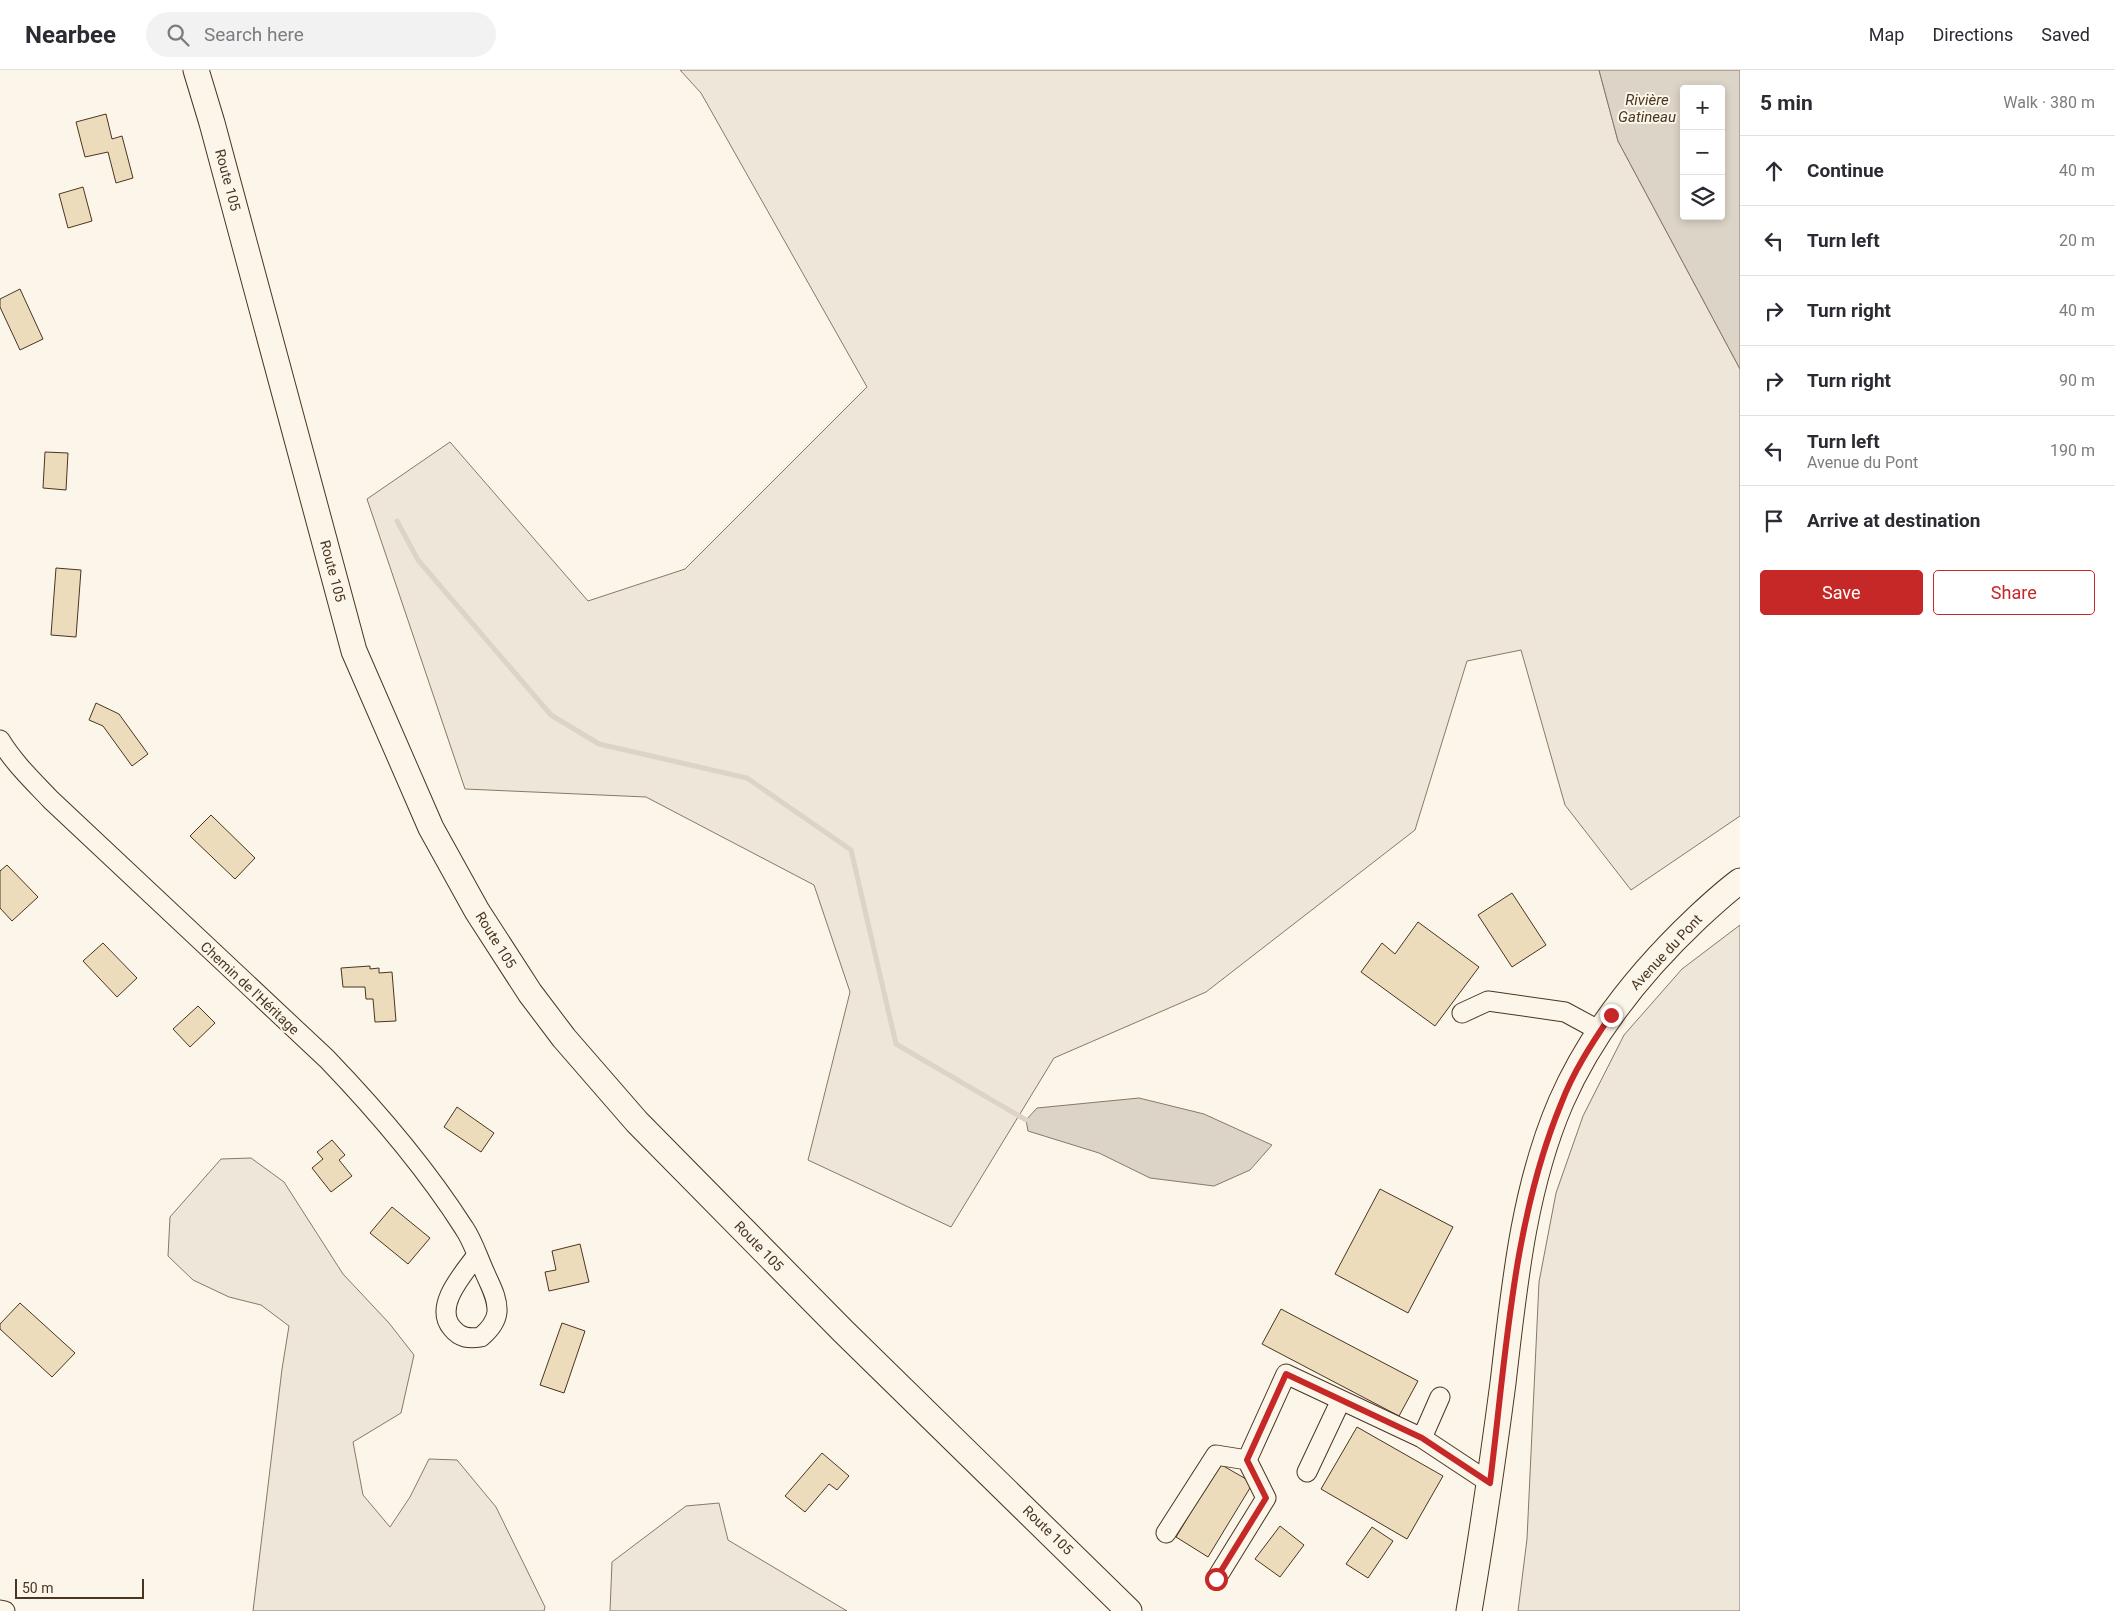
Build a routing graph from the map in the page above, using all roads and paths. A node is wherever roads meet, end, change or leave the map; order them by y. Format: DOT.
graph roads {
  1 [pos="196,70"];
  2 [pos="0,740"];
  3 [pos="1740,880"];
  4 [pos="1462,1012"];
  5 [pos="1600,1031"];
  6 [pos="477,1255"];
  7 [pos="1440,1397"];
  8 [pos="1341,1400"];
  9 [pos="1422,1438"];
  10 [pos="1247,1460"];
  11 [pos="1307,1472"];
  12 [pos="1490,1483"];
  13 [pos="1166,1533"];
  14 [pos="1216,1579"];
  15 [pos="0,1610"];
  16 [pos="5,1611"];
  17 [pos="1129,1611"];
  18 [pos="1469,1611"];
  1 -- 17 [label="main road, Route 105"];
  2 -- 6 [label="street, Chemin de l'Héritage"];
  3 -- 5 [label="main road, Avenue du Pont"];
  4 -- 5 [label="street"];
  5 -- 12 [label="main road, Avenue du Pont"];
  7 -- 9 [label="street"];
  8 -- 9 [label="street"];
  8 -- 10 [label="street"];
  8 -- 11 [label="street"];
  9 -- 12 [label="street"];
  10 -- 13 [label="street"];
  10 -- 14 [label="street"];
  12 -- 18 [label="main road, Avenue du Pont"];
  15 -- 16 [label="street"];
}
